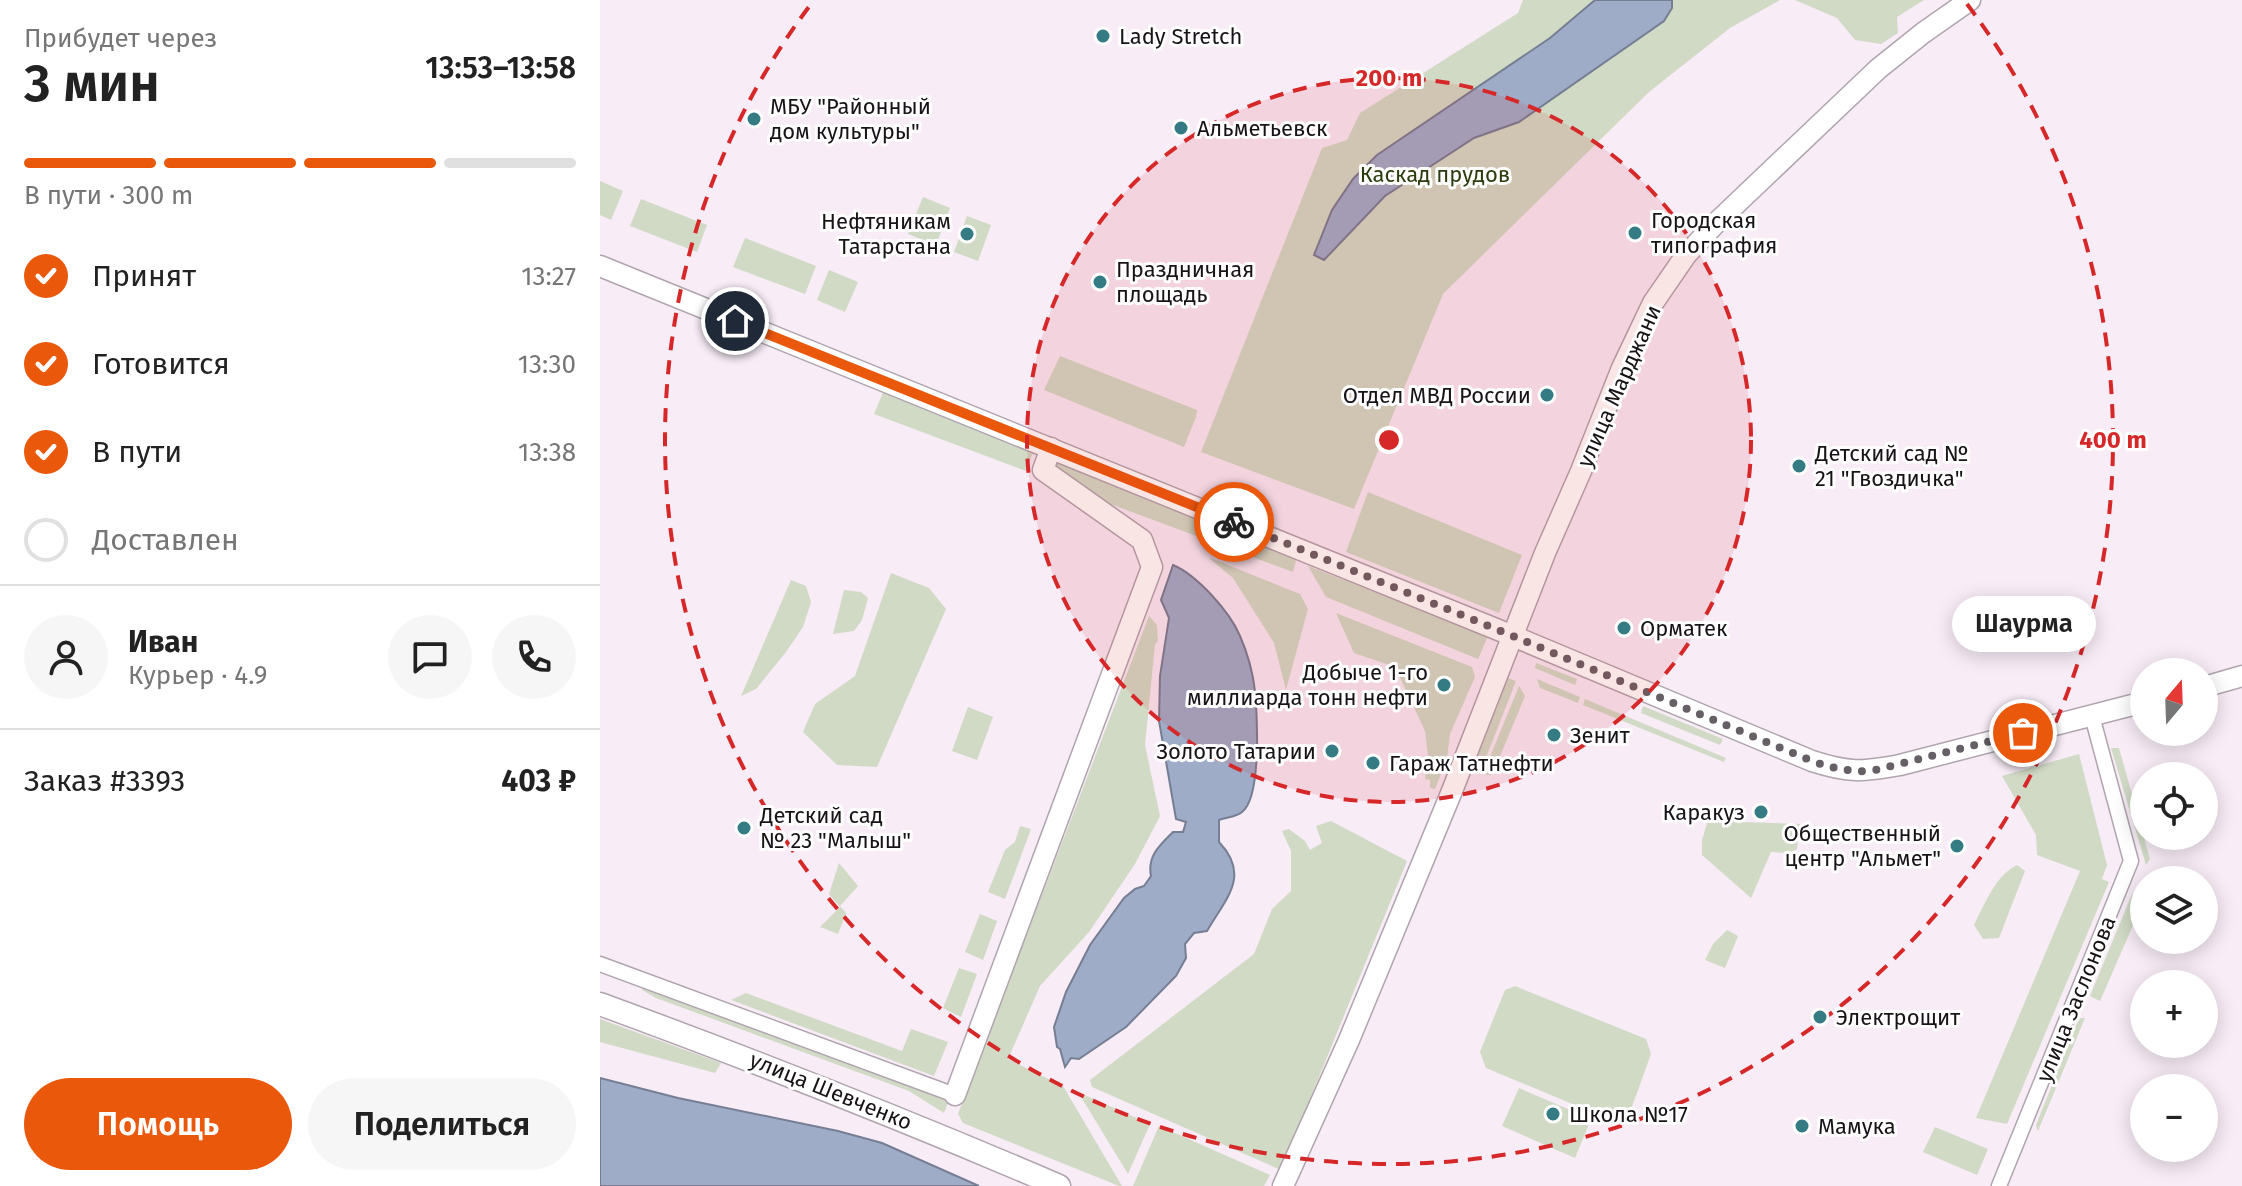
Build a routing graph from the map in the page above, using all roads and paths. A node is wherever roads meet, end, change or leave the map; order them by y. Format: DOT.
graph roads {
  1 [pos="1970,0"];
  2 [pos="600,266"];
  3 [pos="1051,448"];
  4 [pos="1514,636"];
  5 [pos="2242,676"];
  6 [pos="2218,683"];
  7 [pos="2130,706"];
  8 [pos="2092,716"];
  9 [pos="600,964"];
  10 [pos="600,1004"];
  11 [pos="955,1095"];
  12 [pos="1284,1185"];
  13 [pos="1059,1186"];
  14 [pos="1999,1186"];
  1 -- 4 [label="street, улица Марджани"];
  2 -- 3 [label="street"];
  3 -- 4 [label="street"];
  3 -- 11 [label="street"];
  4 -- 8 [label="street"];
  4 -- 12 [label="street, улица Марджани"];
  5 -- 6 [label="street"];
  7 -- 8 [label="street"];
  8 -- 14 [label="street, улица Заслонова"];
  9 -- 11 [label="street"];
  10 -- 13 [label="main road, улица Шевченко"];
}
